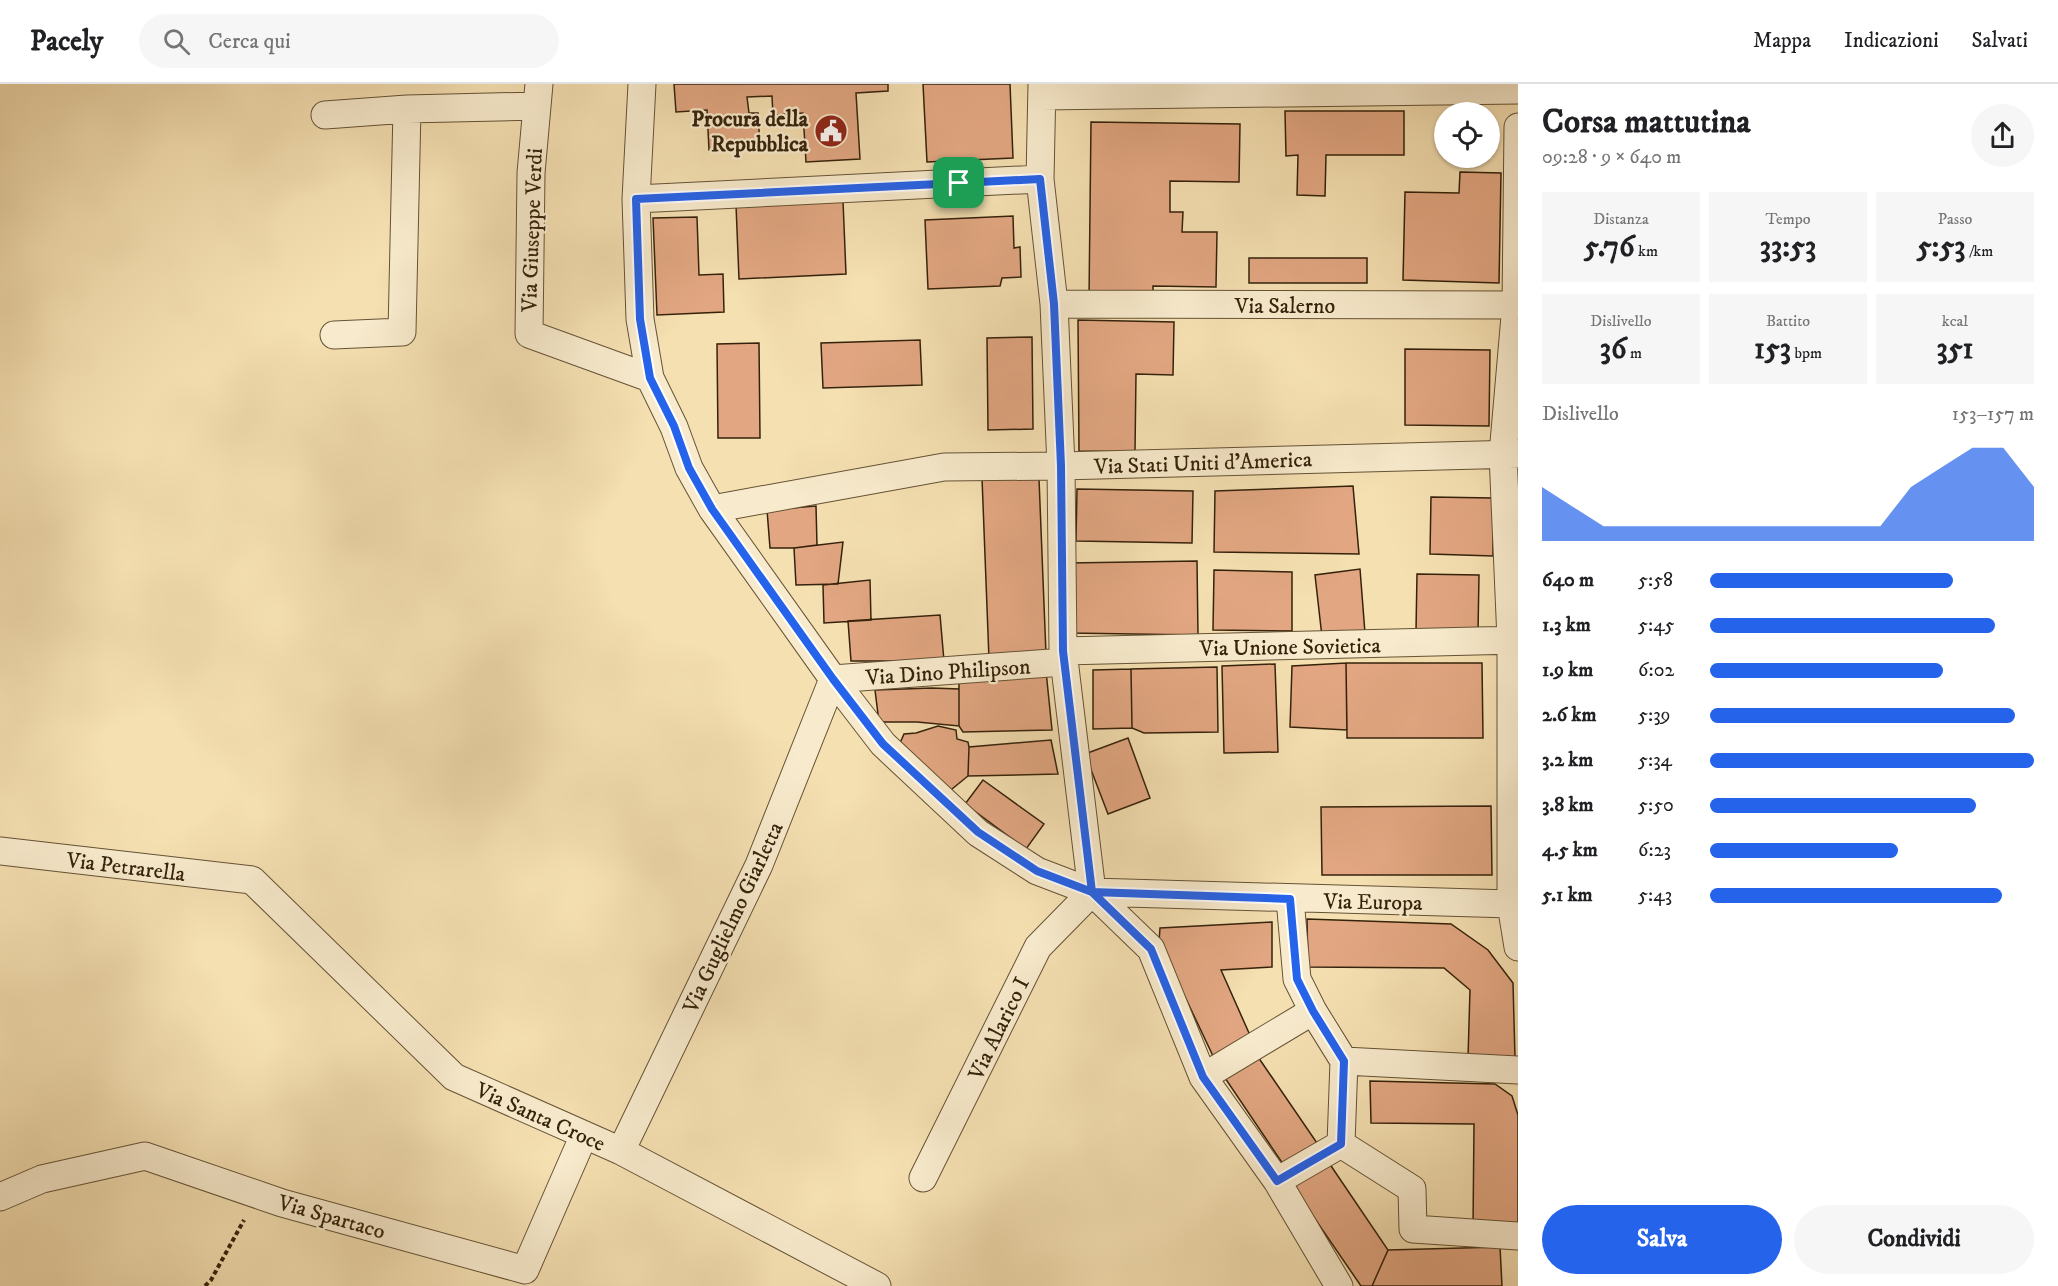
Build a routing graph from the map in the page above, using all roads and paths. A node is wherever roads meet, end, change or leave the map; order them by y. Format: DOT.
graph roads {
  1 [pos="642,84"];
  2 [pos="1042,90"];
  3 [pos="1518,90"];
  4 [pos="538,95"];
  5 [pos="407,109"];
  6 [pos="325,115"];
  7 [pos="1518,127"];
  8 [pos="1040,179"];
  9 [pos="636,199"];
  10 [pos="1054,304"];
  11 [pos="1516,305"];
  12 [pos="334,335"];
  13 [pos="650,378"];
  14 [pos="1511,454"];
  15 [pos="1061,466"];
  16 [pos="712,509"];
  17 [pos="1514,640"];
  18 [pos="1063,657"];
  19 [pos="833,679"];
  20 [pos="0,851"];
  21 [pos="252,880"];
  22 [pos="1092,892"];
  23 [pos="1290,899"];
  24 [pos="1511,904"];
  25 [pos="1518,947"];
  26 [pos="1313,1011"];
  27 [pos="1344,1061"];
  28 [pos="1518,1070"];
  29 [pos="1203,1077"];
  30 [pos="584,1135"];
  31 [pos="1341,1144"];
  32 [pos="621,1151"];
  33 [pos="923,1178"];
  34 [pos="1277,1181"];
  35 [pos="260,1196"];
  36 [pos="0,1197"];
  37 [pos="1518,1236"];
  38 [pos="205,1286"];
  39 [pos="878,1286"];
  40 [pos="1339,1286"];
  1 -- 9 [label="street"];
  2 -- 3 [label="street"];
  2 -- 8 [label="street"];
  4 -- 5 [label="street, Via Giuseppe Verdi"];
  4 -- 13 [label="street, Via Giuseppe Verdi"];
  5 -- 6 [label="street, Via Giuseppe Verdi"];
  5 -- 12 [label="street"];
  7 -- 11 [label="street"];
  8 -- 9 [label="street"];
  8 -- 10 [label="street"];
  9 -- 13 [label="street"];
  10 -- 11 [label="street, Via Salerno"];
  10 -- 15 [label="street"];
  11 -- 14 [label="street"];
  13 -- 16 [label="street"];
  14 -- 15 [label="street, Via Stati Uniti d'America"];
  14 -- 17 [label="street"];
  15 -- 16 [label="street, Via Stati Uniti d'America"];
  15 -- 18 [label="street"];
  16 -- 19 [label="street"];
  17 -- 18 [label="street, Via Unione Sovietica"];
  17 -- 24 [label="street"];
  18 -- 19 [label="street, Via Dino Philipson"];
  18 -- 22 [label="street"];
  19 -- 22 [label="street"];
  19 -- 32 [label="street, Via Guglielmo Giarletta"];
  20 -- 21 [label="street, Via Petrarella"];
  21 -- 30 [label="street, Via Santa Croce"];
  22 -- 23 [label="street, Via Europa"];
  22 -- 29 [label="street"];
  22 -- 33 [label="street, Via Alarico I"];
  23 -- 24 [label="street, Via Europa"];
  23 -- 26 [label="street"];
  24 -- 25 [label="street"];
  26 -- 27 [label="street"];
  26 -- 29 [label="street"];
  27 -- 28 [label="street"];
  27 -- 31 [label="street"];
  29 -- 34 [label="street"];
  30 -- 32 [label="street, Via Santa Croce"];
  30 -- 35 [label="street, Via Spartaco"];
  31 -- 34 [label="street"];
  31 -- 37 [label="street"];
  32 -- 39 [label="street, Via Santa Croce"];
  34 -- 40 [label="street"];
  35 -- 36 [label="street, Via Spartaco"];
  35 -- 38 [label="path"];
}
